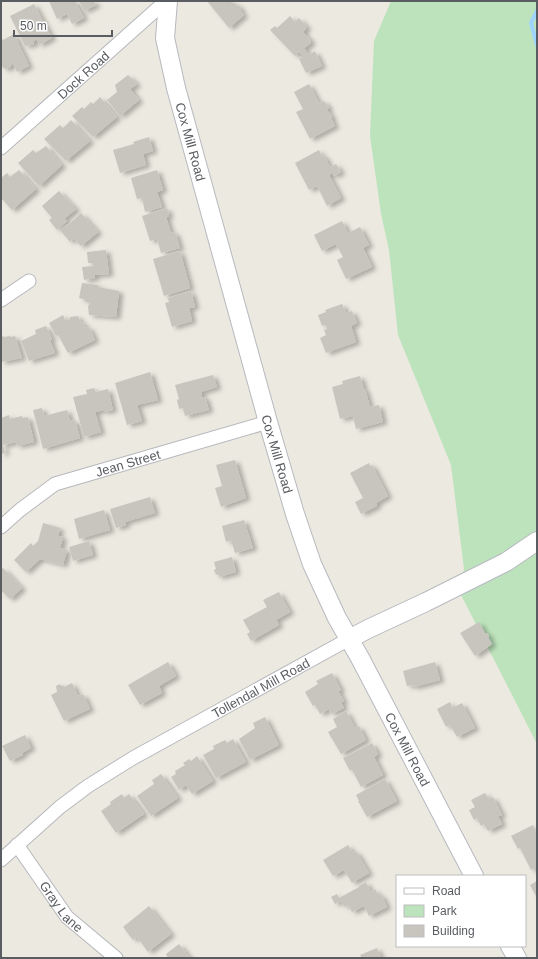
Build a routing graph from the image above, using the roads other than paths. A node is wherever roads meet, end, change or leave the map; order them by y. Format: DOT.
graph roads {
  1 [pos="167,1"];
  2 [pos="1,148"];
  3 [pos="29,281"];
  4 [pos="1,300"];
  5 [pos="268,422"];
  6 [pos="1,527"];
  7 [pos="537,541"];
  8 [pos="349,639"];
  9 [pos="17,845"];
  10 [pos="1,860"];
  11 [pos="473,875"];
  12 [pos="511,947"];
  13 [pos="116,958"];
  14 [pos="517,958"];
  1 -- 2 [label="street, Dock Road"];
  1 -- 5 [label="street, Cox Mill Road"];
  3 -- 4 [label="street"];
  5 -- 6 [label="street, Jean Street"];
  5 -- 8 [label="street, Cox Mill Road"];
  7 -- 8 [label="street, Tollendal Mill Road"];
  8 -- 9 [label="street, Tollendal Mill Road"];
  8 -- 11 [label="street, Cox Mill Road"];
  9 -- 10 [label="street, Tollendal Mill Road"];
  9 -- 13 [label="street, Gray Lane"];
  12 -- 14 [label="street"];
}
